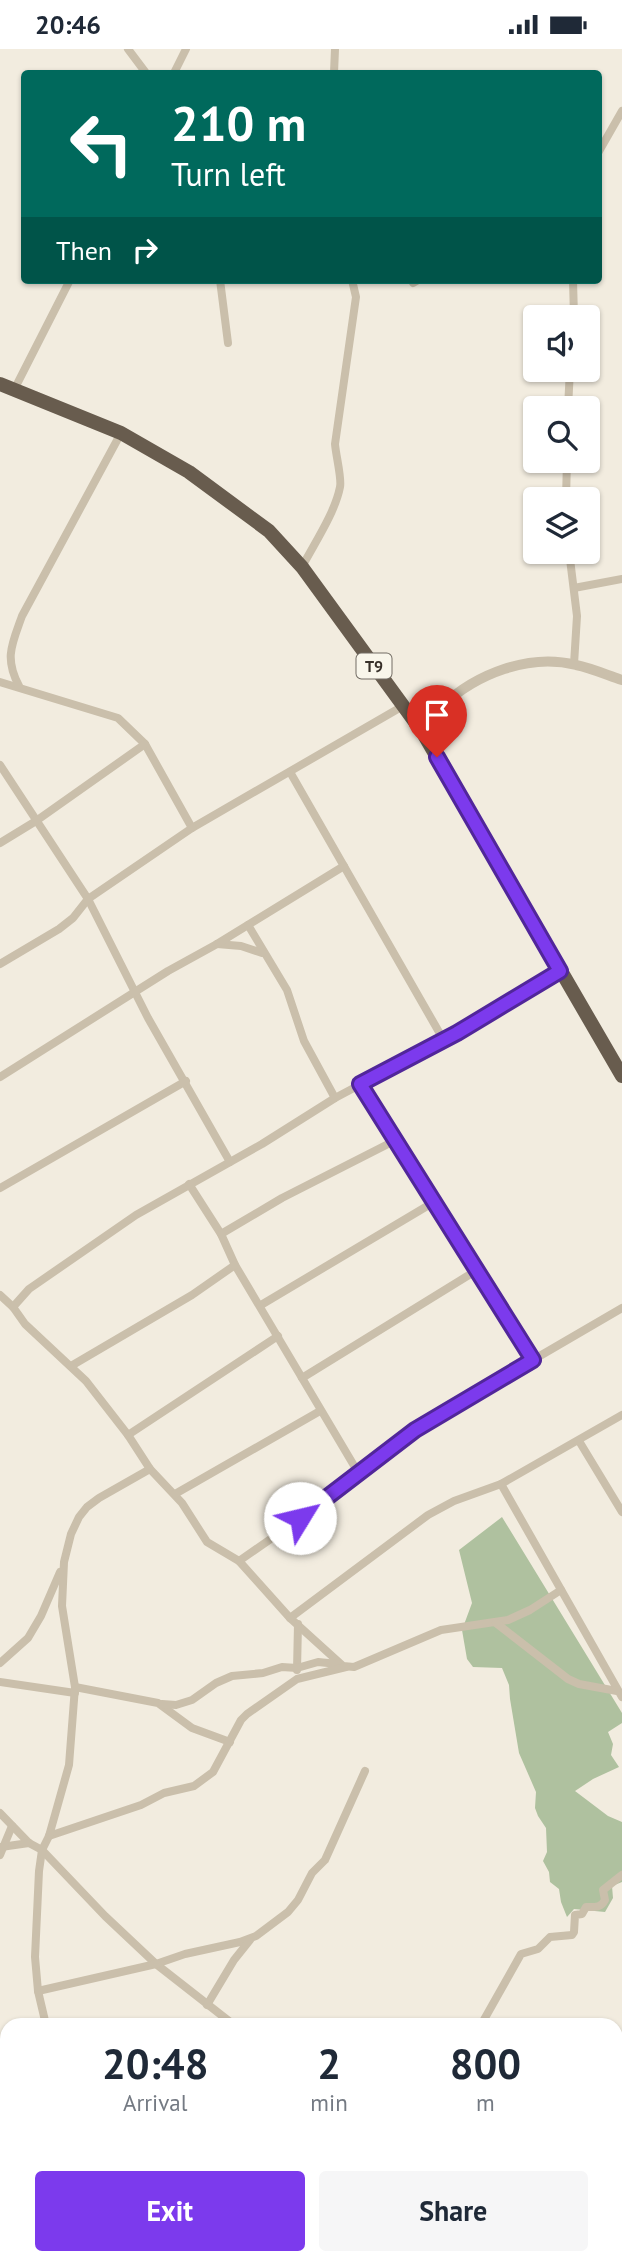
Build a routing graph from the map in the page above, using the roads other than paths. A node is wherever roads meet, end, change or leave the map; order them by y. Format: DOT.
graph roads {
  1 [pos="128,49"];
  2 [pos="186,49"];
  3 [pos="335,49"];
  4 [pos="144,70"];
  5 [pos="176,70"];
  6 [pos="334,70"];
  7 [pos="622,111"];
  8 [pos="602,146"];
  9 [pos="68,284"];
  10 [pos="221,284"];
  11 [pos="353,284"];
  12 [pos="573,284"];
  13 [pos="574,305"];
  14 [pos="228,343"];
  15 [pos="0,384"];
  16 [pos="15,390"];
  17 [pos="121,433"];
  18 [pos="571,564"];
  19 [pos="302,567"];
  20 [pos="622,579"];
  21 [pos="574,588"];
  22 [pos="574,664"];
  23 [pos="622,680"];
  24 [pos="0,682"];
  25 [pos="19,686"];
  26 [pos="403,706"];
  27 [pos="423,733"];
  28 [pos="145,744"];
  29 [pos="0,765"];
  30 [pos="290,772"];
  31 [pos="36,821"];
  32 [pos="192,828"];
  33 [pos="0,842"];
  34 [pos="344,866"];
  35 [pos="88,899"];
  36 [pos="248,925"];
  37 [pos="217,944"];
  38 [pos="263,953"];
  39 [pos="0,964"];
  40 [pos="560,971"];
  41 [pos="135,993"];
  42 [pos="443,1039"];
  43 [pos="622,1076"];
  44 [pos="0,1077"];
  45 [pos="186,1081"];
  46 [pos="360,1084"];
  47 [pos="335,1098"];
  48 [pos="396,1140"];
  49 [pos="230,1162"];
  50 [pos="189,1184"];
  51 [pos="0,1188"];
  52 [pos="434,1202"];
  53 [pos="221,1234"];
  54 [pos="235,1265"];
  55 [pos="477,1270"];
  56 [pos="0,1295"];
  57 [pos="261,1305"];
  58 [pos="13,1307"];
  59 [pos="622,1308"];
  60 [pos="278,1336"];
  61 [pos="533,1360"];
  62 [pos="71,1366"];
  63 [pos="302,1378"];
  64 [pos="320,1411"];
  65 [pos="622,1415"];
  66 [pos="128,1435"];
  67 [pos="579,1441"];
  68 [pos="150,1469"];
  69 [pos="359,1474"];
  70 [pos="501,1484"];
  71 [pos="175,1494"];
  72 [pos="622,1513"];
  73 [pos="239,1561"];
  74 [pos="64,1562"];
  75 [pos="561,1590"];
  76 [pos="290,1618"];
  77 [pos="496,1623"];
  78 [pos="298,1624"];
  79 [pos="2,1660"];
  80 [pos="343,1666"];
  81 [pos="297,1668"];
  82 [pos="297,1679"];
  83 [pos="0,1682"];
  84 [pos="75,1690"];
  85 [pos="620,1694"];
  86 [pos="162,1704"];
  87 [pos="230,1742"];
  88 [pos="365,1771"];
  89 [pos="0,1813"];
  90 [pos="12,1826"];
  91 [pos="49,1836"];
  92 [pos="29,1843"];
  93 [pos="1,1850"];
  94 [pos="42,1850"];
  95 [pos="622,1875"];
  96 [pos="253,1938"];
  97 [pos="156,1964"];
  98 [pos="38,1991"];
  99 [pos="207,2004"];
  100 [pos="44,2018"];
  101 [pos="225,2018"];
  102 [pos="485,2018"];
  1 -- 4 [label="street"];
  2 -- 5 [label="street"];
  3 -- 6 [label="street"];
  7 -- 8 [label="street"];
  9 -- 16 [label="street"];
  10 -- 14 [label="street"];
  11 -- 19 [label="street"];
  12 -- 13 [label="street"];
  15 -- 16 [label="highway, T9"];
  16 -- 17 [label="highway, T9"];
  17 -- 19 [label="highway, T9"];
  17 -- 25 [label="street"];
  18 -- 21 [label="street"];
  19 -- 26 [label="highway, T9"];
  20 -- 21 [label="street"];
  21 -- 22 [label="street"];
  22 -- 23 [label="street"];
  22 -- 27 [label="street"];
  24 -- 25 [label="street"];
  25 -- 28 [label="street"];
  26 -- 27 [label="highway, T9"];
  26 -- 30 [label="street"];
  27 -- 40 [label="highway, T9"];
  28 -- 31 [label="street"];
  28 -- 32 [label="street"];
  29 -- 31 [label="street"];
  30 -- 32 [label="street"];
  30 -- 34 [label="street"];
  31 -- 33 [label="street"];
  31 -- 35 [label="street"];
  32 -- 35 [label="street"];
  34 -- 36 [label="street"];
  34 -- 42 [label="street"];
  35 -- 39 [label="street"];
  35 -- 41 [label="street"];
  36 -- 37 [label="street"];
  36 -- 38 [label="street"];
  37 -- 38 [label="street"];
  37 -- 41 [label="street"];
  38 -- 47 [label="street"];
  40 -- 42 [label="street"];
  40 -- 43 [label="highway, T9"];
  41 -- 44 [label="street"];
  41 -- 45 [label="street"];
  42 -- 46 [label="street"];
  45 -- 49 [label="street"];
  45 -- 51 [label="street"];
  46 -- 47 [label="street"];
  46 -- 48 [label="street"];
  47 -- 49 [label="street"];
  48 -- 52 [label="street"];
  48 -- 53 [label="street"];
  49 -- 50 [label="street"];
  50 -- 53 [label="street"];
  50 -- 58 [label="street"];
  52 -- 55 [label="street"];
  52 -- 57 [label="street"];
  53 -- 54 [label="street"];
  54 -- 57 [label="street"];
  54 -- 62 [label="street"];
  55 -- 61 [label="street"];
  55 -- 63 [label="street"];
  56 -- 58 [label="street"];
  57 -- 60 [label="street"];
  58 -- 62 [label="street"];
  59 -- 61 [label="street"];
  60 -- 63 [label="street"];
  60 -- 66 [label="street"];
  61 -- 69 [label="street"];
  62 -- 66 [label="street"];
  63 -- 64 [label="street"];
  64 -- 69 [label="street"];
  64 -- 71 [label="street"];
  65 -- 67 [label="street"];
  66 -- 68 [label="street"];
  67 -- 70 [label="street"];
  67 -- 72 [label="street"];
  68 -- 71 [label="street"];
  68 -- 74 [label="street"];
  69 -- 73 [label="street"];
  70 -- 75 [label="street"];
  70 -- 76 [label="street"];
  71 -- 73 [label="street"];
  73 -- 76 [label="street"];
  74 -- 79 [label="street"];
  74 -- 84 [label="street"];
  75 -- 77 [label="street"];
  75 -- 85 [label="street"];
  76 -- 78 [label="street"];
  77 -- 80 [label="street"];
  77 -- 85 [label="street"];
  78 -- 80 [label="street"];
  78 -- 81 [label="street"];
  80 -- 81 [label="street"];
  80 -- 82 [label="street"];
  81 -- 82 [label="street"];
  81 -- 86 [label="street"];
  82 -- 87 [label="street"];
  83 -- 84 [label="street"];
  84 -- 86 [label="street"];
  84 -- 91 [label="street"];
  86 -- 87 [label="street"];
  87 -- 91 [label="street"];
  88 -- 96 [label="street"];
  89 -- 90 [label="street"];
  90 -- 92 [label="street"];
  90 -- 93 [label="street"];
  91 -- 94 [label="street"];
  92 -- 93 [label="street"];
  92 -- 94 [label="street"];
  94 -- 97 [label="street"];
  94 -- 98 [label="street"];
  95 -- 102 [label="street"];
  96 -- 97 [label="street"];
  96 -- 99 [label="street"];
  97 -- 98 [label="street"];
  97 -- 99 [label="street"];
  98 -- 100 [label="street"];
  99 -- 101 [label="street"];
}
